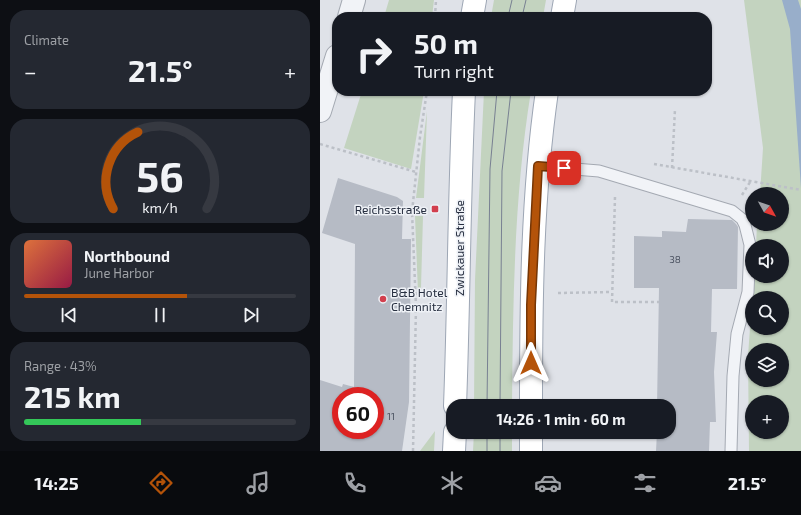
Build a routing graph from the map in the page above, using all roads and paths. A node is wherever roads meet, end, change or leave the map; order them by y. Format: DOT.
graph roads {
  1 [pos="354,0"];
  2 [pos="436,0"];
  3 [pos="475,0"];
  4 [pos="566,0"];
  5 [pos="350,12"];
  6 [pos="435,12"];
  7 [pos="473,12"];
  8 [pos="563,12"];
  9 [pos="332,65"];
  10 [pos="325,77"];
  11 [pos="426,96"];
  12 [pos="464,96"];
  13 [pos="546,96"];
  14 [pos="675,109"];
  15 [pos="320,111"];
  16 [pos="320,144"];
  17 [pos="538,166"];
  18 [pos="416,172"];
  19 [pos="616,177"];
  20 [pos="750,182"];
  21 [pos="747,187"];
  22 [pos="801,190"];
  23 [pos="612,292"];
  24 [pos="558,293"];
  25 [pos="659,302"];
  26 [pos="456,399"];
  27 [pos="531,399"];
  28 [pos="455,439"];
  29 [pos="531,439"];
  30 [pos="412,451"];
  31 [pos="454,451"];
  32 [pos="531,451"];
  33 [pos="731,451"];
  1 -- 5 [label="street"];
  2 -- 6 [label="path"];
  3 -- 7 [label="main road"];
  4 -- 8 [label="main road"];
  9 -- 10 [label="street"];
  10 -- 15 [label="street"];
  11 -- 18 [label="path"];
  12 -- 26 [label="main road, Zwickauer Straße"];
  13 -- 17 [label="main road"];
  14 -- 20 [label="path"];
  16 -- 18 [label="path"];
  17 -- 19 [label="lane"];
  17 -- 27 [label="main road"];
  18 -- 30 [label="path"];
  19 -- 23 [label="path"];
  19 -- 33 [label="lane"];
  20 -- 21 [label="path"];
  20 -- 22 [label="path"];
  23 -- 24 [label="path"];
  23 -- 25 [label="path"];
  28 -- 31 [label="main road"];
  29 -- 32 [label="main road"];
}
